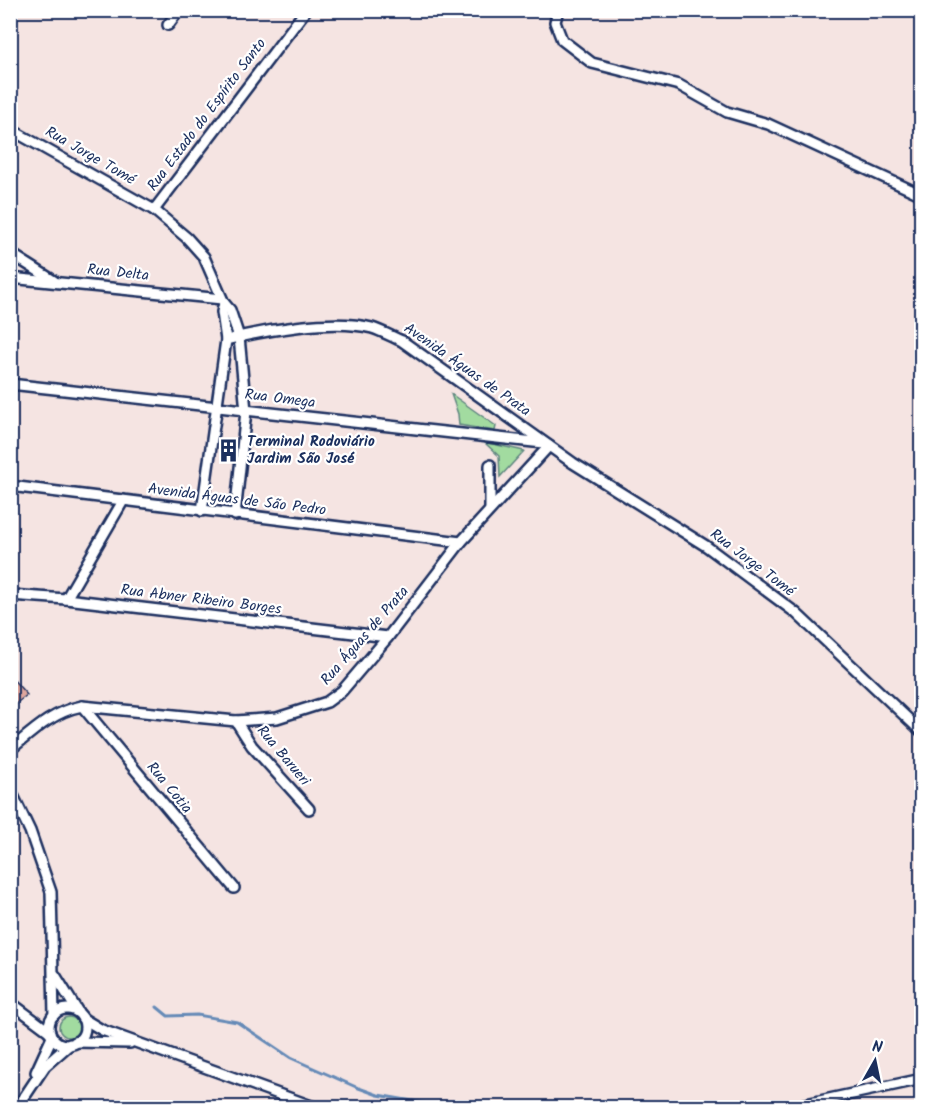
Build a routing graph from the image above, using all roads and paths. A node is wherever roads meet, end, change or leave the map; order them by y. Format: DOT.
graph roads {
  1 [pos="180,10"];
  2 [pos="306,10"];
  3 [pos="558,10"];
  4 [pos="168,25"];
  5 [pos="10,129"];
  6 [pos="921,195"];
  7 [pos="154,210"];
  8 [pos="10,253"];
  9 [pos="10,278"];
  10 [pos="56,282"];
  11 [pos="223,301"];
  12 [pos="239,337"];
  13 [pos="226,340"];
  14 [pos="10,384"];
  15 [pos="216,406"];
  16 [pos="246,411"];
  17 [pos="547,445"];
  18 [pos="490,465"];
  19 [pos="10,486"];
  20 [pos="123,501"];
  21 [pos="490,509"];
  22 [pos="202,511"];
  23 [pos="235,515"];
  24 [pos="461,542"];
  25 [pos="10,595"];
  26 [pos="66,599"];
  27 [pos="388,637"];
  28 [pos="82,706"];
  29 [pos="236,721"];
  30 [pos="921,732"];
  31 [pos="10,750"];
  32 [pos="10,789"];
  33 [pos="309,809"];
  34 [pos="234,888"];
  35 [pos="54,973"];
  36 [pos="10,1002"];
  37 [pos="22,1012"];
  38 [pos="81,1016"];
  39 [pos="52,1017"];
  40 [pos="51,1034"];
  41 [pos="73,1043"];
  42 [pos="142,1044"];
  43 [pos="921,1079"];
  44 [pos="28,1091"];
  45 [pos="17,1107"];
  46 [pos="317,1107"];
  47 [pos="787,1107"];
  1 -- 4 [label="street"];
  2 -- 7 [label="street, Rua Estado do Espírito Santo"];
  3 -- 6 [label="street"];
  5 -- 7 [label="street, Rua Jorge Tomé"];
  7 -- 11 [label="street"];
  8 -- 10 [label="street"];
  9 -- 10 [label="street, Rua Delta"];
  10 -- 11 [label="street, Rua Delta"];
  11 -- 12 [label="street"];
  11 -- 13 [label="street"];
  12 -- 13 [label="street, Avenida Águas de Prata"];
  12 -- 16 [label="street"];
  12 -- 17 [label="street, Avenida Águas de Prata"];
  13 -- 15 [label="street"];
  14 -- 15 [label="street, Rua Omega"];
  15 -- 16 [label="street, Rua Omega"];
  15 -- 22 [label="street"];
  16 -- 17 [label="street, Rua Omega"];
  16 -- 23 [label="street"];
  17 -- 21 [label="street, Rua Águas de Prata"];
  17 -- 30 [label="street, Rua Jorge Tomé"];
  18 -- 21 [label="street"];
  19 -- 20 [label="street, Avenida Águas de São Pedro"];
  20 -- 22 [label="street, Avenida Águas de São Pedro"];
  20 -- 26 [label="street"];
  21 -- 24 [label="street, Rua Águas de Prata"];
  22 -- 23 [label="street, Avenida Águas de São Pedro"];
  23 -- 24 [label="street, Avenida Águas de São Pedro"];
  24 -- 27 [label="street, Rua Águas de Prata"];
  25 -- 26 [label="street, Rua Abner Ribeiro Borges"];
  26 -- 27 [label="street, Rua Abner Ribeiro Borges"];
  27 -- 29 [label="street, Rua Águas de Prata"];
  28 -- 29 [label="street, Rua Águas de Prata"];
  28 -- 31 [label="street, Rua Águas de Prata"];
  28 -- 34 [label="street, Rua Cotia"];
  29 -- 33 [label="street, Rua Barueri"];
  32 -- 35 [label="street"];
  35 -- 38 [label="street"];
  35 -- 39 [label="street"];
  36 -- 37 [label="street"];
  37 -- 39 [label="street"];
  37 -- 40 [label="street"];
  38 -- 39 [label="street"];
  38 -- 41 [label="street"];
  38 -- 42 [label="street"];
  39 -- 40 [label="street"];
  40 -- 41 [label="street"];
  40 -- 44 [label="street"];
  41 -- 42 [label="street"];
  41 -- 44 [label="street"];
  42 -- 46 [label="street"];
  43 -- 47 [label="street"];
  44 -- 45 [label="street"];
}
